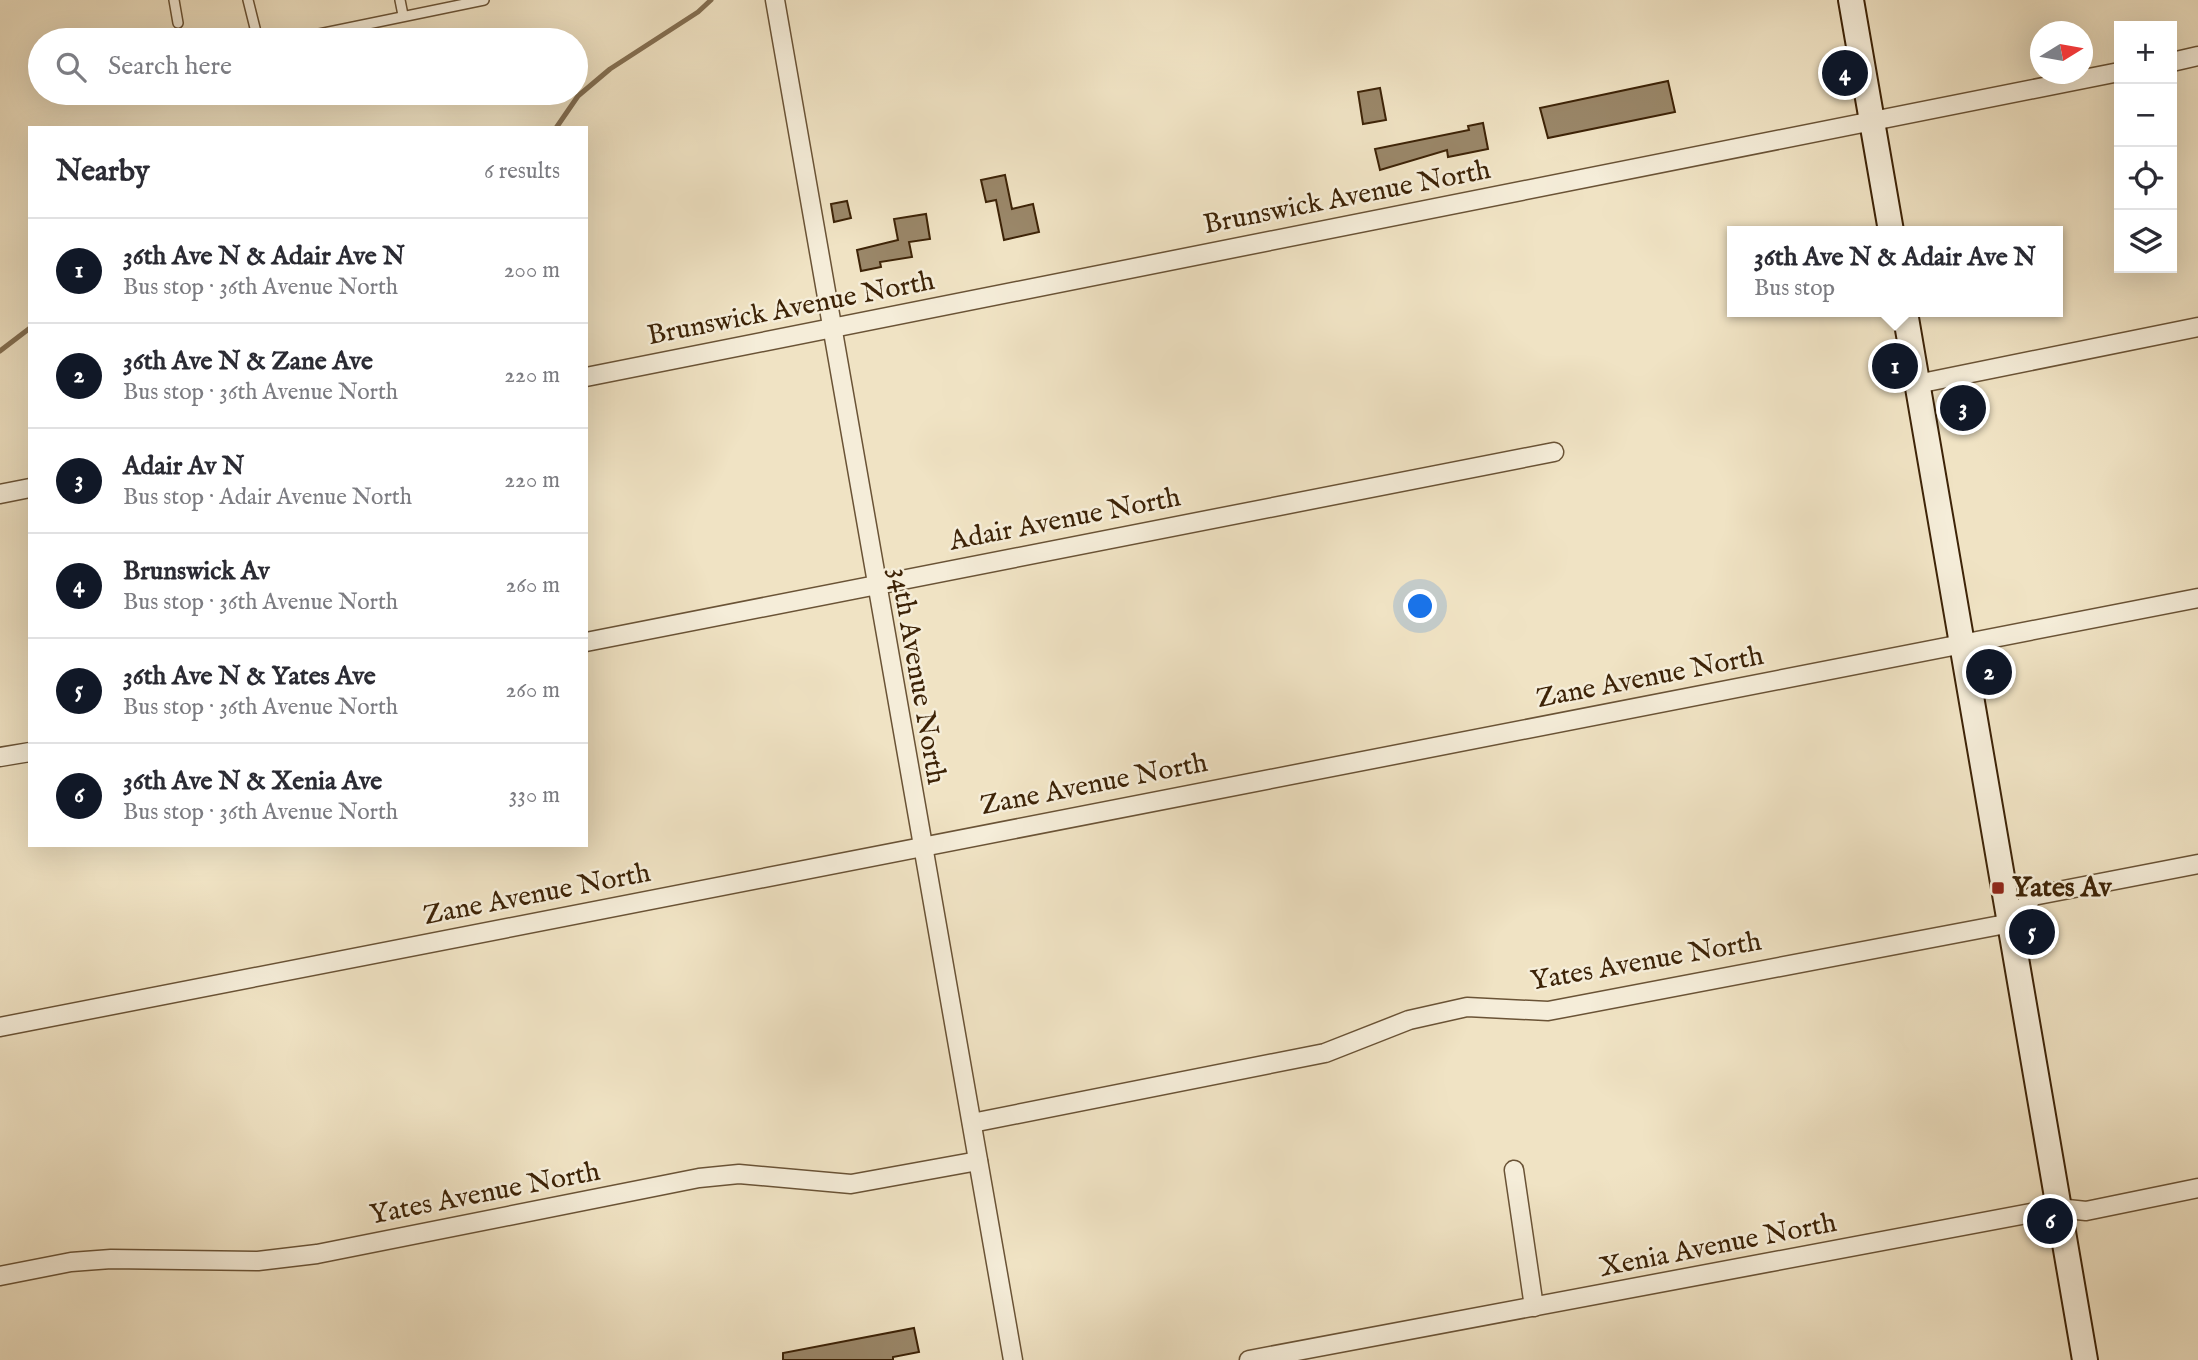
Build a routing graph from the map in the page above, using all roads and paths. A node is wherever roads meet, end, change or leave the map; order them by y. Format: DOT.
graph roads {
  1 [pos="174,0"];
  2 [pos="248,0"];
  3 [pos="400,0"];
  4 [pos="484,0"];
  5 [pos="775,0"];
  6 [pos="1851,0"];
  7 [pos="403,15"];
  8 [pos="178,23"];
  9 [pos="255,28"];
  10 [pos="344,28"];
  11 [pos="2198,56"];
  12 [pos="2177,61"];
  13 [pos="2114,73"];
  14 [pos="1872,123"];
  15 [pos="1890,226"];
  16 [pos="1906,317"];
  17 [pos="830,327"];
  18 [pos="2198,327"];
  19 [pos="588,377"];
  20 [pos="1917,384"];
  21 [pos="1554,452"];
  22 [pos="28,488"];
  23 [pos="0,494"];
  24 [pos="875,584"];
  25 [pos="2198,597"];
  26 [pos="588,642"];
  27 [pos="1962,643"];
  28 [pos="28,752"];
  29 [pos="0,757"];
  30 [pos="920,845"];
  31 [pos="2198,864"];
  32 [pos="2011,923"];
  33 [pos="0,1027"];
  34 [pos="972,1123"];
  35 [pos="978,1161"];
  36 [pos="1514,1170"];
  37 [pos="2198,1188"];
  38 [pos="2058,1208"];
  39 [pos="0,1276"];
  40 [pos="1534,1307"];
  41 [pos="1013,1360"];
  42 [pos="1249,1360"];
  43 [pos="2085,1360"];
  1 -- 8 [label="lane"];
  2 -- 9 [label="lane"];
  3 -- 7 [label="lane"];
  4 -- 7 [label="lane"];
  5 -- 17 [label="street, 34th Avenue North"];
  6 -- 14 [label="street"];
  7 -- 10 [label="lane"];
  11 -- 12 [label="street"];
  13 -- 14 [label="street, Brunswick Avenue North"];
  14 -- 15 [label="street"];
  14 -- 17 [label="street, Brunswick Avenue North"];
  16 -- 20 [label="street"];
  17 -- 19 [label="street, Brunswick Avenue North"];
  17 -- 24 [label="street, 34th Avenue North"];
  18 -- 20 [label="street"];
  20 -- 27 [label="street"];
  21 -- 24 [label="street, Adair Avenue North"];
  22 -- 23 [label="street"];
  24 -- 26 [label="street, Adair Avenue North"];
  24 -- 30 [label="street, 34th Avenue North"];
  25 -- 27 [label="street, Zane Avenue North"];
  27 -- 30 [label="street, Zane Avenue North"];
  27 -- 32 [label="street"];
  28 -- 29 [label="street"];
  30 -- 33 [label="street, Zane Avenue North"];
  30 -- 34 [label="street, 34th Avenue North"];
  31 -- 32 [label="street"];
  32 -- 34 [label="street, Yates Avenue North"];
  32 -- 38 [label="street"];
  34 -- 35 [label="street, 34th Avenue North"];
  35 -- 39 [label="street, Yates Avenue North"];
  35 -- 41 [label="street, 34th Avenue North"];
  36 -- 40 [label="street"];
  37 -- 38 [label="street, Xenia Avenue North"];
  38 -- 40 [label="street, Xenia Avenue North"];
  38 -- 43 [label="street"];
  40 -- 42 [label="street, Xenia Avenue North"];
}
